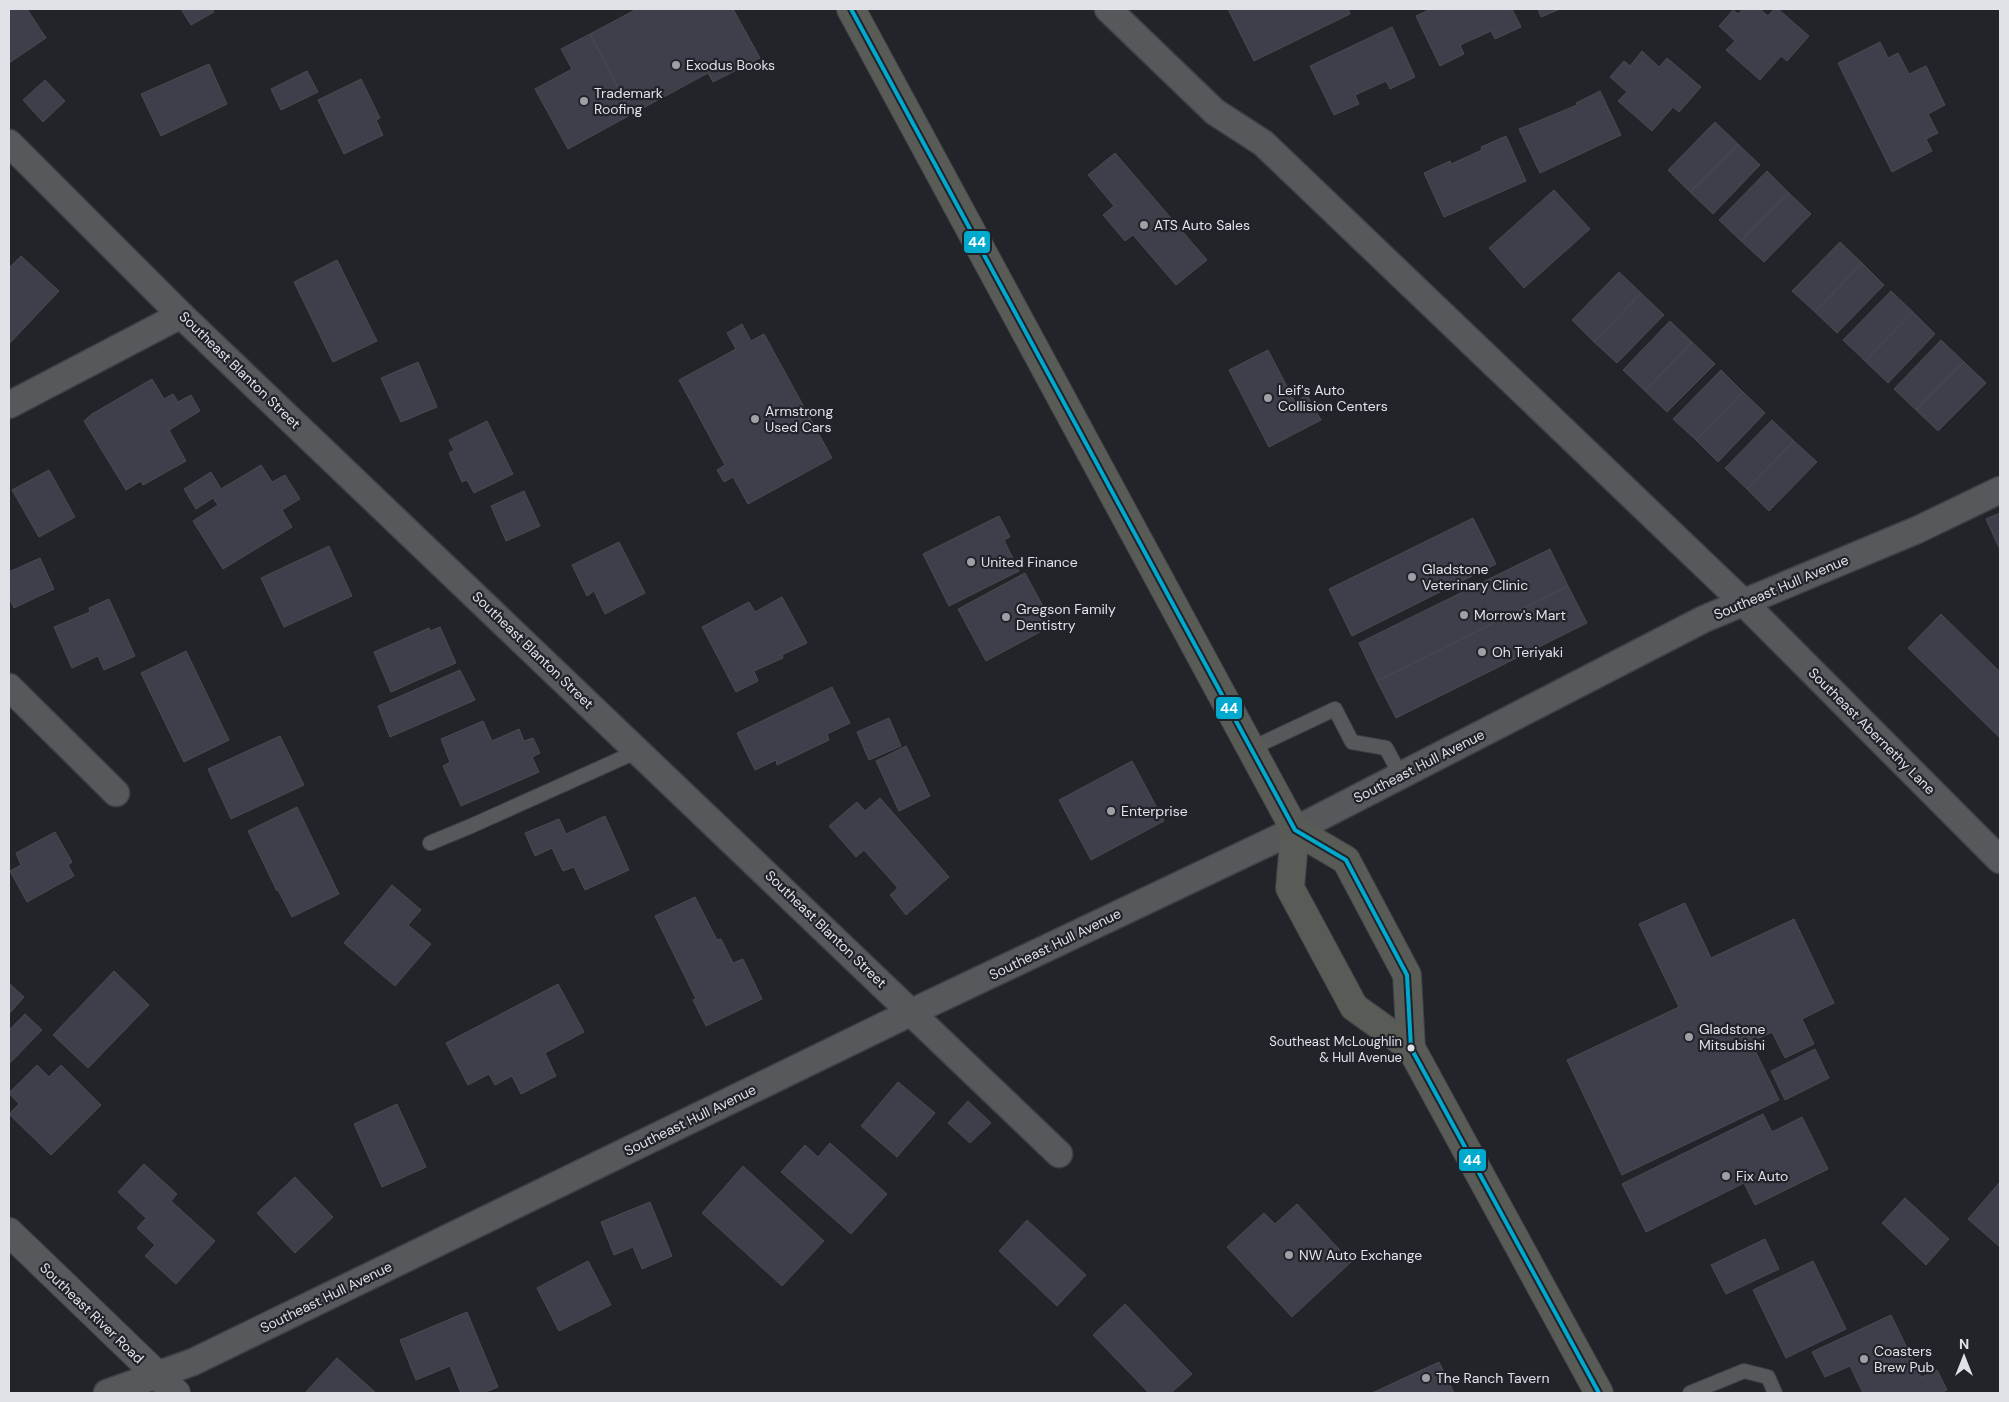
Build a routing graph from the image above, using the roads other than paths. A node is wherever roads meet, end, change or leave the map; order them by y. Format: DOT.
graph roads {
  1 [pos="851,9"];
  2 [pos="1108,9"];
  3 [pos="9,143"];
  4 [pos="181,315"];
  5 [pos="9,405"];
  6 [pos="2000,490"];
  7 [pos="1744,602"];
  8 [pos="9,687"];
  9 [pos="1250,749"];
  10 [pos="638,751"];
  11 [pos="1401,776"];
  12 [pos="116,793"];
  13 [pos="1295,830"];
  14 [pos="430,843"];
  15 [pos="2000,860"];
  16 [pos="912,1012"];
  17 [pos="1411,1048"];
  18 [pos="1059,1154"];
  19 [pos="9,1232"];
  20 [pos="167,1384"];
  21 [pos="107,1393"];
  22 [pos="1599,1393"];
  23 [pos="1690,1393"];
  24 [pos="1775,1393"];
  1 -- 9 [label="main road"];
  2 -- 7 [label="street, Southeast Abernethy Lane"];
  3 -- 4 [label="street, Southeast Blanton Street"];
  4 -- 5 [label="street"];
  4 -- 10 [label="street, Southeast Blanton Street"];
  6 -- 7 [label="street, Southeast Hull Avenue"];
  7 -- 11 [label="street, Southeast Hull Avenue"];
  7 -- 15 [label="street, Southeast Abernethy Lane"];
  8 -- 12 [label="street"];
  9 -- 11 [label="lane"];
  9 -- 13 [label="main road"];
  10 -- 14 [label="lane"];
  10 -- 16 [label="street, Southeast Blanton Street"];
  11 -- 13 [label="street, Southeast Hull Avenue"];
  13 -- 16 [label="street, Southeast Hull Avenue"];
  13 -- 17 [label="main road"];
  13 -- 17 [label="main road"];
  16 -- 18 [label="street, Southeast Blanton Street"];
  16 -- 20 [label="street, Southeast Hull Avenue"];
  17 -- 22 [label="main road"];
  19 -- 20 [label="street, Southeast River Road"];
  20 -- 21 [label="street, Southeast Hull Avenue"];
  23 -- 24 [label="lane"];
}
